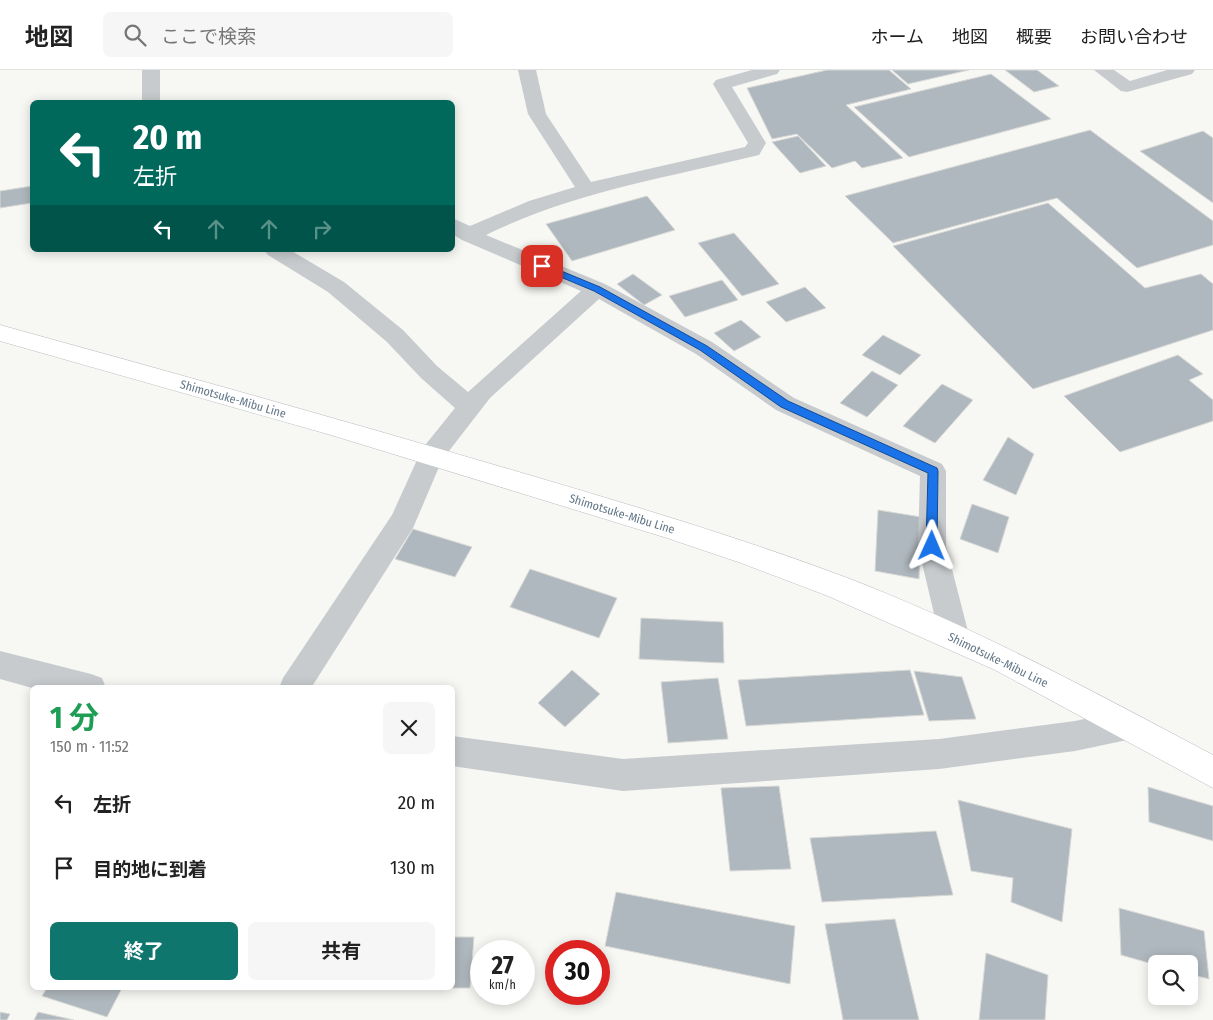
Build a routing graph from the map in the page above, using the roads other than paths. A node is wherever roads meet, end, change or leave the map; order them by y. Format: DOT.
graph roads {
  1 [pos="151,70"];
  2 [pos="527,70"];
  3 [pos="771,70"];
  4 [pos="1103,70"];
  5 [pos="1186,70"];
  6 [pos="151,100"];
  7 [pos="586,189"];
  8 [pos="461,230"];
  9 [pos="278,252"];
  10 [pos="597,289"];
  11 [pos="0,333"];
  12 [pos="469,406"];
  13 [pos="431,456"];
  14 [pos="955,639"];
  15 [pos="0,665"];
  16 [pos="76,685"];
  17 [pos="296,685"];
  18 [pos="1127,725"];
  19 [pos="455,751"];
  20 [pos="1213,772"];
  1 -- 6 [label="street"];
  2 -- 7 [label="street"];
  3 -- 7 [label="street"];
  4 -- 5 [label="street"];
  7 -- 8 [label="street"];
  8 -- 10 [label="street"];
  9 -- 12 [label="street"];
  10 -- 12 [label="street"];
  10 -- 14 [label="street"];
  11 -- 13 [label="main road, Shimotsuke-Mibu Line"];
  12 -- 13 [label="street"];
  13 -- 14 [label="main road, Shimotsuke-Mibu Line"];
  13 -- 17 [label="street"];
  14 -- 18 [label="main road, Shimotsuke-Mibu Line"];
  15 -- 16 [label="street"];
  18 -- 19 [label="street"];
  18 -- 20 [label="main road, Shimotsuke-Mibu Line"];
}
